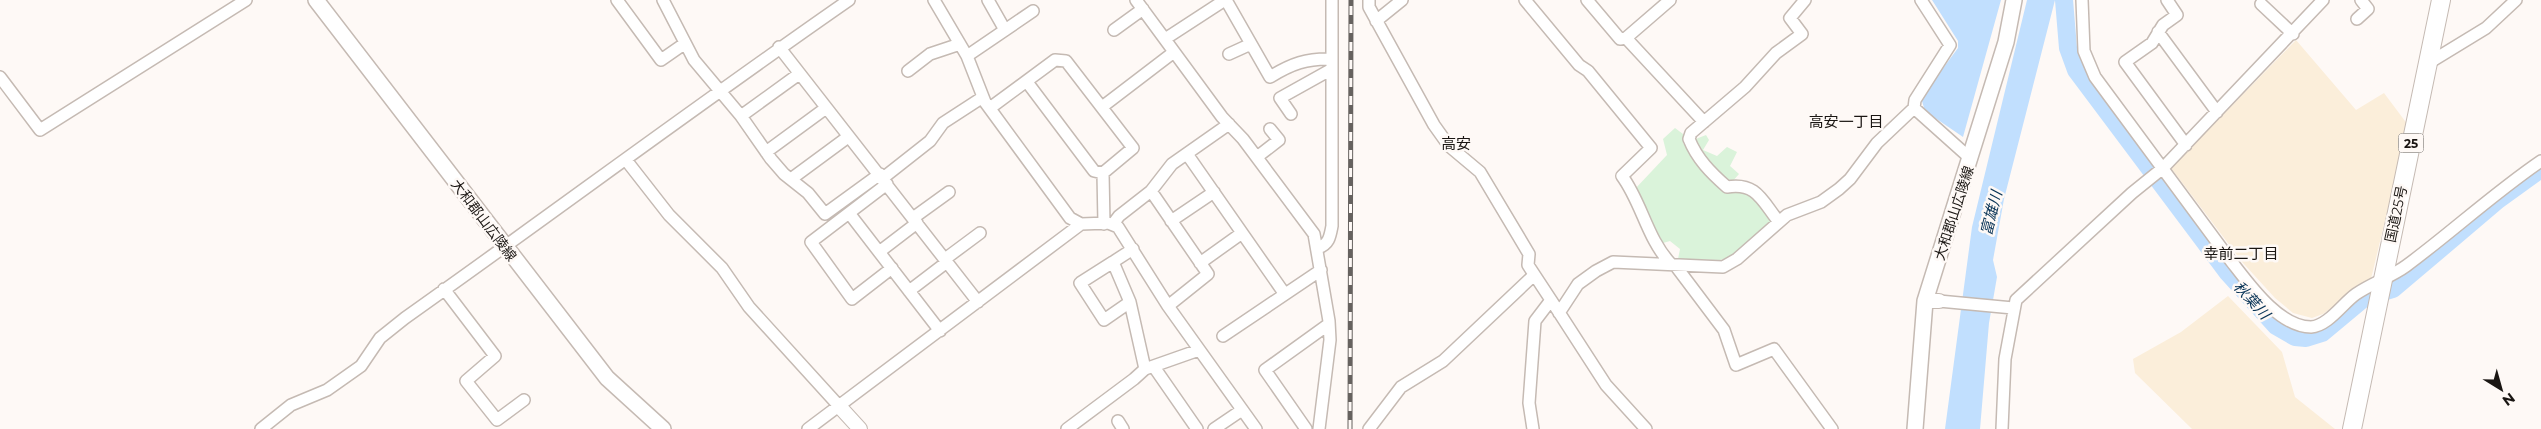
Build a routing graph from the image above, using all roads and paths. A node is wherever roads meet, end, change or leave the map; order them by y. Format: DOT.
graph roads {
  1 [pos="246,0"];
  2 [pos="316,0"];
  3 [pos="616,0"];
  4 [pos="663,0"];
  5 [pos="848,0"];
  6 [pos="934,0"];
  7 [pos="988,0"];
  8 [pos="1226,0"];
  9 [pos="1332,0"];
  10 [pos="1369,0"];
  11 [pos="1402,0"];
  12 [pos="1525,0"];
  13 [pos="1587,0"];
  14 [pos="1670,0"];
  15 [pos="1805,0"];
  16 [pos="1921,0"];
  17 [pos="2014,0"];
  18 [pos="2082,0"];
  19 [pos="2168,0"];
  20 [pos="2323,0"];
  21 [pos="2361,0"];
  22 [pos="2441,0"];
  23 [pos="2516,0"];
  24 [pos="2261,4"];
  25 [pos="1139,5"];
  26 [pos="1033,11"];
  27 [pos="2357,19"];
  28 [pos="1376,21"];
  29 [pos="1005,30"];
  30 [pos="1114,30"];
  31 [pos="2158,32"];
  32 [pos="2293,34"];
  33 [pos="1626,38"];
  34 [pos="1165,39"];
  35 [pos="684,44"];
  36 [pos="960,44"];
  37 [pos="1252,44"];
  38 [pos="779,47"];
  39 [pos="1174,52"];
  40 [pos="1229,54"];
  41 [pos="967,56"];
  42 [pos="1332,64"];
  43 [pos="2428,64"];
  44 [pos="908,71"];
  45 [pos="799,74"];
  46 [pos="0,77"];
  47 [pos="1027,82"];
  48 [pos="720,90"];
  49 [pos="984,97"];
  50 [pos="1102,107"];
  51 [pos="826,108"];
  52 [pos="990,108"];
  53 [pos="1914,108"];
  54 [pos="2217,112"];
  55 [pos="1291,114"];
  56 [pos="741,116"];
  57 [pos="1704,122"];
  58 [pos="1229,124"];
  59 [pos="1270,129"];
  60 [pos="848,136"];
  61 [pos="2186,145"];
  62 [pos="766,152"];
  63 [pos="1187,154"];
  64 [pos="1257,157"];
  65 [pos="1971,159"];
  66 [pos="626,160"];
  67 [pos="2541,161"];
  68 [pos="2163,168"];
  69 [pos="1103,173"];
  70 [pos="790,179"];
  71 [pos="883,179"];
  72 [pos="1151,191"];
  73 [pos="949,192"];
  74 [pos="1214,192"];
  75 [pos="849,213"];
  76 [pos="915,221"];
  77 [pos="1171,221"];
  78 [pos="1779,222"];
  79 [pos="1081,224"];
  80 [pos="1108,224"];
  81 [pos="980,233"];
  82 [pos="1242,233"];
  83 [pos="505,247"];
  84 [pos="1318,248"];
  85 [pos="1133,249"];
  86 [pos="879,252"];
  87 [pos="946,260"];
  88 [pos="1113,262"];
  89 [pos="1200,262"];
  90 [pos="1673,265"];
  91 [pos="892,268"];
  92 [pos="1321,270"];
  93 [pos="1534,275"];
  94 [pos="2382,283"];
  95 [pos="444,289"];
  96 [pos="909,290"];
  97 [pos="1284,293"];
  98 [pos="1551,300"];
  99 [pos="1932,301"];
  100 [pos="978,302"];
  101 [pos="1130,302"];
  102 [pos="1168,306"];
  103 [pos="2013,308"];
  104 [pos="1559,314"];
  105 [pos="1329,324"];
  106 [pos="940,331"];
  107 [pos="1223,336"];
  108 [pos="1199,350"];
  109 [pos="1149,368"];
  110 [pos="524,400"];
  111 [pos="839,406"];
  112 [pos="1242,410"];
  113 [pos="261,429"];
  114 [pos="663,429"];
  115 [pos="808,429"];
  116 [pos="860,429"];
  117 [pos="1067,429"];
  118 [pos="1197,429"];
  119 [pos="1214,429"];
  120 [pos="1256,429"];
  121 [pos="1306,429"];
  122 [pos="1319,429"];
  123 [pos="1369,429"];
  124 [pos="1533,429"];
  125 [pos="1646,429"];
  126 [pos="1832,429"];
  127 [pos="1915,429"];
  128 [pos="2002,429"];
  129 [pos="2352,429"];
  1 -- 46 [label="street"];
  2 -- 83 [label="main road, 大和郡山広陵線"];
  3 -- 35 [label="street"];
  4 -- 35 [label="street"];
  5 -- 38 [label="street"];
  6 -- 36 [label="street"];
  7 -- 29 [label="street"];
  8 -- 34 [label="street"];
  8 -- 37 [label="street"];
  9 -- 42 [label="street"];
  10 -- 28 [label="street"];
  11 -- 28 [label="street"];
  12 -- 90 [label="street"];
  13 -- 33 [label="street"];
  14 -- 33 [label="street"];
  15 -- 57 [label="street"];
  16 -- 53 [label="street"];
  17 -- 65 [label="main road, 大和郡山広陵線"];
  18 -- 68 [label="street"];
  19 -- 31 [label="street"];
  20 -- 32 [label="street"];
  21 -- 27 [label="street"];
  22 -- 43 [label="highway, 国道25号 / 25"];
  23 -- 43 [label="street"];
  24 -- 32 [label="street"];
  25 -- 30 [label="street"];
  25 -- 34 [label="street"];
  26 -- 29 [label="street"];
  28 -- 93 [label="street"];
  29 -- 41 [label="street"];
  31 -- 54 [label="street"];
  31 -- 61 [label="street"];
  32 -- 54 [label="street"];
  33 -- 57 [label="street"];
  34 -- 39 [label="street"];
  35 -- 48 [label="street"];
  36 -- 41 [label="street"];
  36 -- 44 [label="street"];
  37 -- 40 [label="street"];
  37 -- 42 [label="street"];
  38 -- 45 [label="street"];
  38 -- 48 [label="street"];
  39 -- 50 [label="street"];
  39 -- 58 [label="street"];
  41 -- 49 [label="street"];
  42 -- 55 [label="street"];
  42 -- 84 [label="street"];
  43 -- 94 [label="highway, 国道25号 / 25"];
  45 -- 51 [label="street"];
  45 -- 56 [label="street"];
  47 -- 50 [label="street"];
  47 -- 52 [label="street"];
  47 -- 69 [label="street"];
  48 -- 56 [label="street"];
  48 -- 66 [label="street"];
  49 -- 52 [label="street"];
  49 -- 71 [label="street"];
  50 -- 69 [label="street"];
  51 -- 60 [label="street"];
  51 -- 62 [label="street"];
  52 -- 79 [label="street"];
  53 -- 65 [label="street"];
  53 -- 78 [label="street"];
  54 -- 61 [label="street"];
  56 -- 62 [label="street"];
  57 -- 78 [label="street"];
  58 -- 63 [label="street"];
  58 -- 64 [label="street"];
  59 -- 64 [label="street"];
  60 -- 70 [label="street"];
  60 -- 71 [label="street"];
  61 -- 68 [label="street"];
  62 -- 70 [label="street"];
  63 -- 72 [label="street"];
  63 -- 74 [label="street"];
  64 -- 84 [label="street"];
  65 -- 99 [label="main road, 大和郡山広陵線"];
  66 -- 83 [label="street"];
  66 -- 111 [label="street"];
  67 -- 94 [label="street"];
  68 -- 94 [label="street"];
  68 -- 103 [label="street"];
  69 -- 80 [label="street"];
  70 -- 71 [label="street"];
  71 -- 75 [label="street"];
  71 -- 76 [label="street"];
  72 -- 77 [label="street"];
  72 -- 80 [label="street"];
  73 -- 76 [label="street"];
  74 -- 77 [label="street"];
  74 -- 82 [label="street"];
  75 -- 86 [label="street"];
  75 -- 91 [label="street"];
  76 -- 86 [label="street"];
  76 -- 87 [label="street"];
  77 -- 89 [label="street"];
  78 -- 90 [label="street"];
  79 -- 80 [label="street"];
  79 -- 100 [label="street"];
  80 -- 85 [label="street"];
  81 -- 87 [label="street"];
  82 -- 89 [label="street"];
  82 -- 97 [label="street"];
  83 -- 95 [label="street"];
  83 -- 114 [label="main road, 大和郡山広陵線"];
  84 -- 92 [label="street"];
  85 -- 88 [label="street"];
  85 -- 102 [label="street"];
  86 -- 91 [label="street"];
  87 -- 96 [label="street"];
  87 -- 100 [label="street"];
  88 -- 101 [label="street"];
  88 -- 101 [label="street"];
  89 -- 102 [label="street"];
  90 -- 104 [label="street"];
  90 -- 126 [label="street"];
  91 -- 96 [label="street"];
  92 -- 97 [label="street"];
  92 -- 105 [label="street"];
  93 -- 98 [label="street"];
  93 -- 123 [label="street"];
  94 -- 129 [label="highway, 国道25号 / 25"];
  95 -- 110 [label="street"];
  95 -- 113 [label="street"];
  96 -- 106 [label="street"];
  97 -- 107 [label="street"];
  98 -- 104 [label="street"];
  98 -- 124 [label="street"];
  99 -- 103 [label="street"];
  99 -- 127 [label="main road, 大和郡山広陵線"];
  100 -- 106 [label="street"];
  101 -- 109 [label="street"];
  102 -- 108 [label="street"];
  103 -- 128 [label="street"];
  104 -- 125 [label="street"];
  105 -- 121 [label="street"];
  105 -- 122 [label="street"];
  106 -- 111 [label="street"];
  108 -- 109 [label="street"];
  108 -- 112 [label="street"];
  109 -- 117 [label="street"];
  109 -- 118 [label="street"];
  111 -- 115 [label="street"];
  111 -- 116 [label="street"];
  112 -- 119 [label="street"];
  112 -- 120 [label="street"];
}
